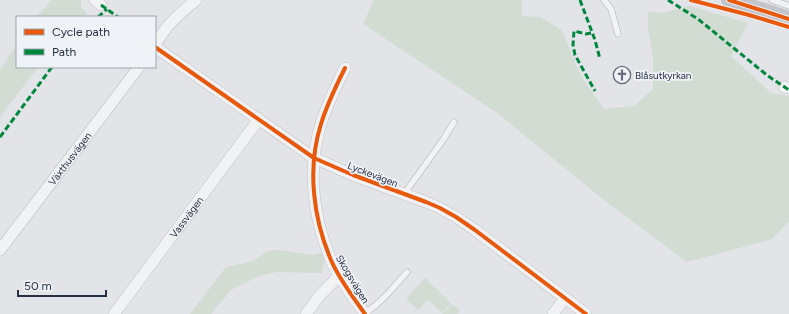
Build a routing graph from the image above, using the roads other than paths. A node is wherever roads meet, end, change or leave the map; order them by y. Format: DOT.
graph roads {
  1 [pos="196,0"];
  2 [pos="604,0"];
  3 [pos="730,0"];
  4 [pos="772,0"];
  5 [pos="789,6"];
  6 [pos="789,18"];
  7 [pos="618,34"];
  8 [pos="156,44"];
  9 [pos="156,47"];
  10 [pos="138,68"];
  11 [pos="345,68"];
  12 [pos="259,119"];
  13 [pos="454,122"];
  14 [pos="314,158"];
  15 [pos="404,194"];
  16 [pos="0,250"];
  17 [pos="408,272"];
  18 [pos="339,276"];
  19 [pos="565,298"];
  20 [pos="114,314"];
  21 [pos="306,314"];
  22 [pos="364,314"];
  23 [pos="553,314"];
  24 [pos="586,314"];
  1 -- 8 [label="street"];
  2 -- 7 [label="lane"];
  3 -- 6 [label="street"];
  4 -- 5 [label="lane"];
  9 -- 12 [label="street, Lyckevägen"];
  10 -- 16 [label="street, Växthusvägen"];
  11 -- 14 [label="street, Skogsvägen"];
  12 -- 14 [label="street, Lyckevägen"];
  12 -- 20 [label="street, Vassvägen"];
  13 -- 15 [label="lane"];
  14 -- 15 [label="street, Lyckevägen"];
  14 -- 18 [label="street, Skogsvägen"];
  15 -- 19 [label="street, Lyckevägen"];
  17 -- 22 [label="lane"];
  18 -- 21 [label="street"];
  18 -- 22 [label="street, Skogsvägen"];
  19 -- 23 [label="street"];
  19 -- 24 [label="street, Lyckevägen"];
}
